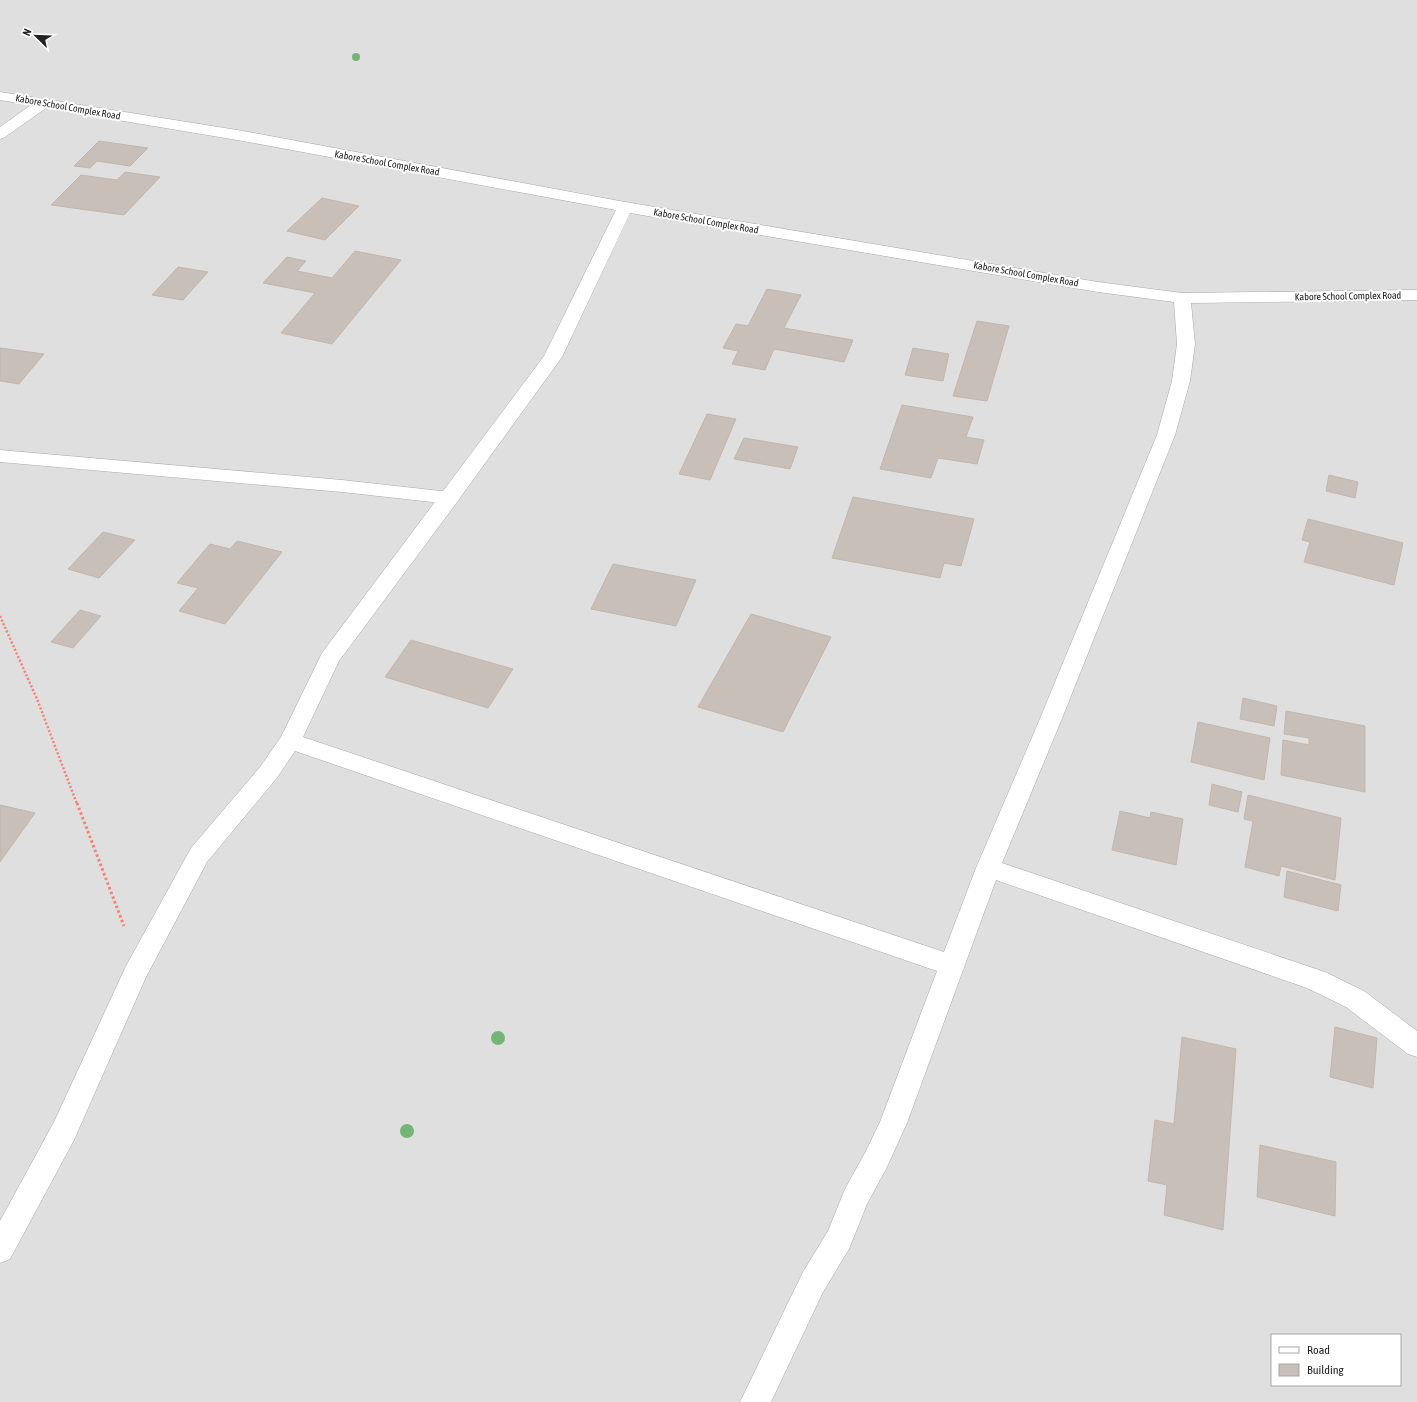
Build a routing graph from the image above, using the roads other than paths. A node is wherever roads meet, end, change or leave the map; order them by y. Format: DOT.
graph roads {
  1 [pos="0,96"];
  2 [pos="44,103"];
  3 [pos="0,134"];
  4 [pos="625,207"];
  5 [pos="1417,295"];
  6 [pos="1182,298"];
  7 [pos="0,456"];
  8 [pos="450,498"];
  9 [pos="290,741"];
  10 [pos="988,868"];
  11 [pos="951,965"];
  12 [pos="1417,1046"];
  13 [pos="0,1249"];
  14 [pos="755,1402"];
  1 -- 2 [label="street, Kabore School Complex Road"];
  2 -- 3 [label="street"];
  2 -- 4 [label="street, Kabore School Complex Road"];
  4 -- 6 [label="street, Kabore School Complex Road"];
  4 -- 8 [label="street"];
  5 -- 6 [label="street, Kabore School Complex Road"];
  6 -- 10 [label="street"];
  7 -- 8 [label="street"];
  8 -- 9 [label="street"];
  9 -- 11 [label="street"];
  9 -- 13 [label="street"];
  10 -- 11 [label="street"];
  10 -- 12 [label="street"];
  11 -- 14 [label="street"];
}
